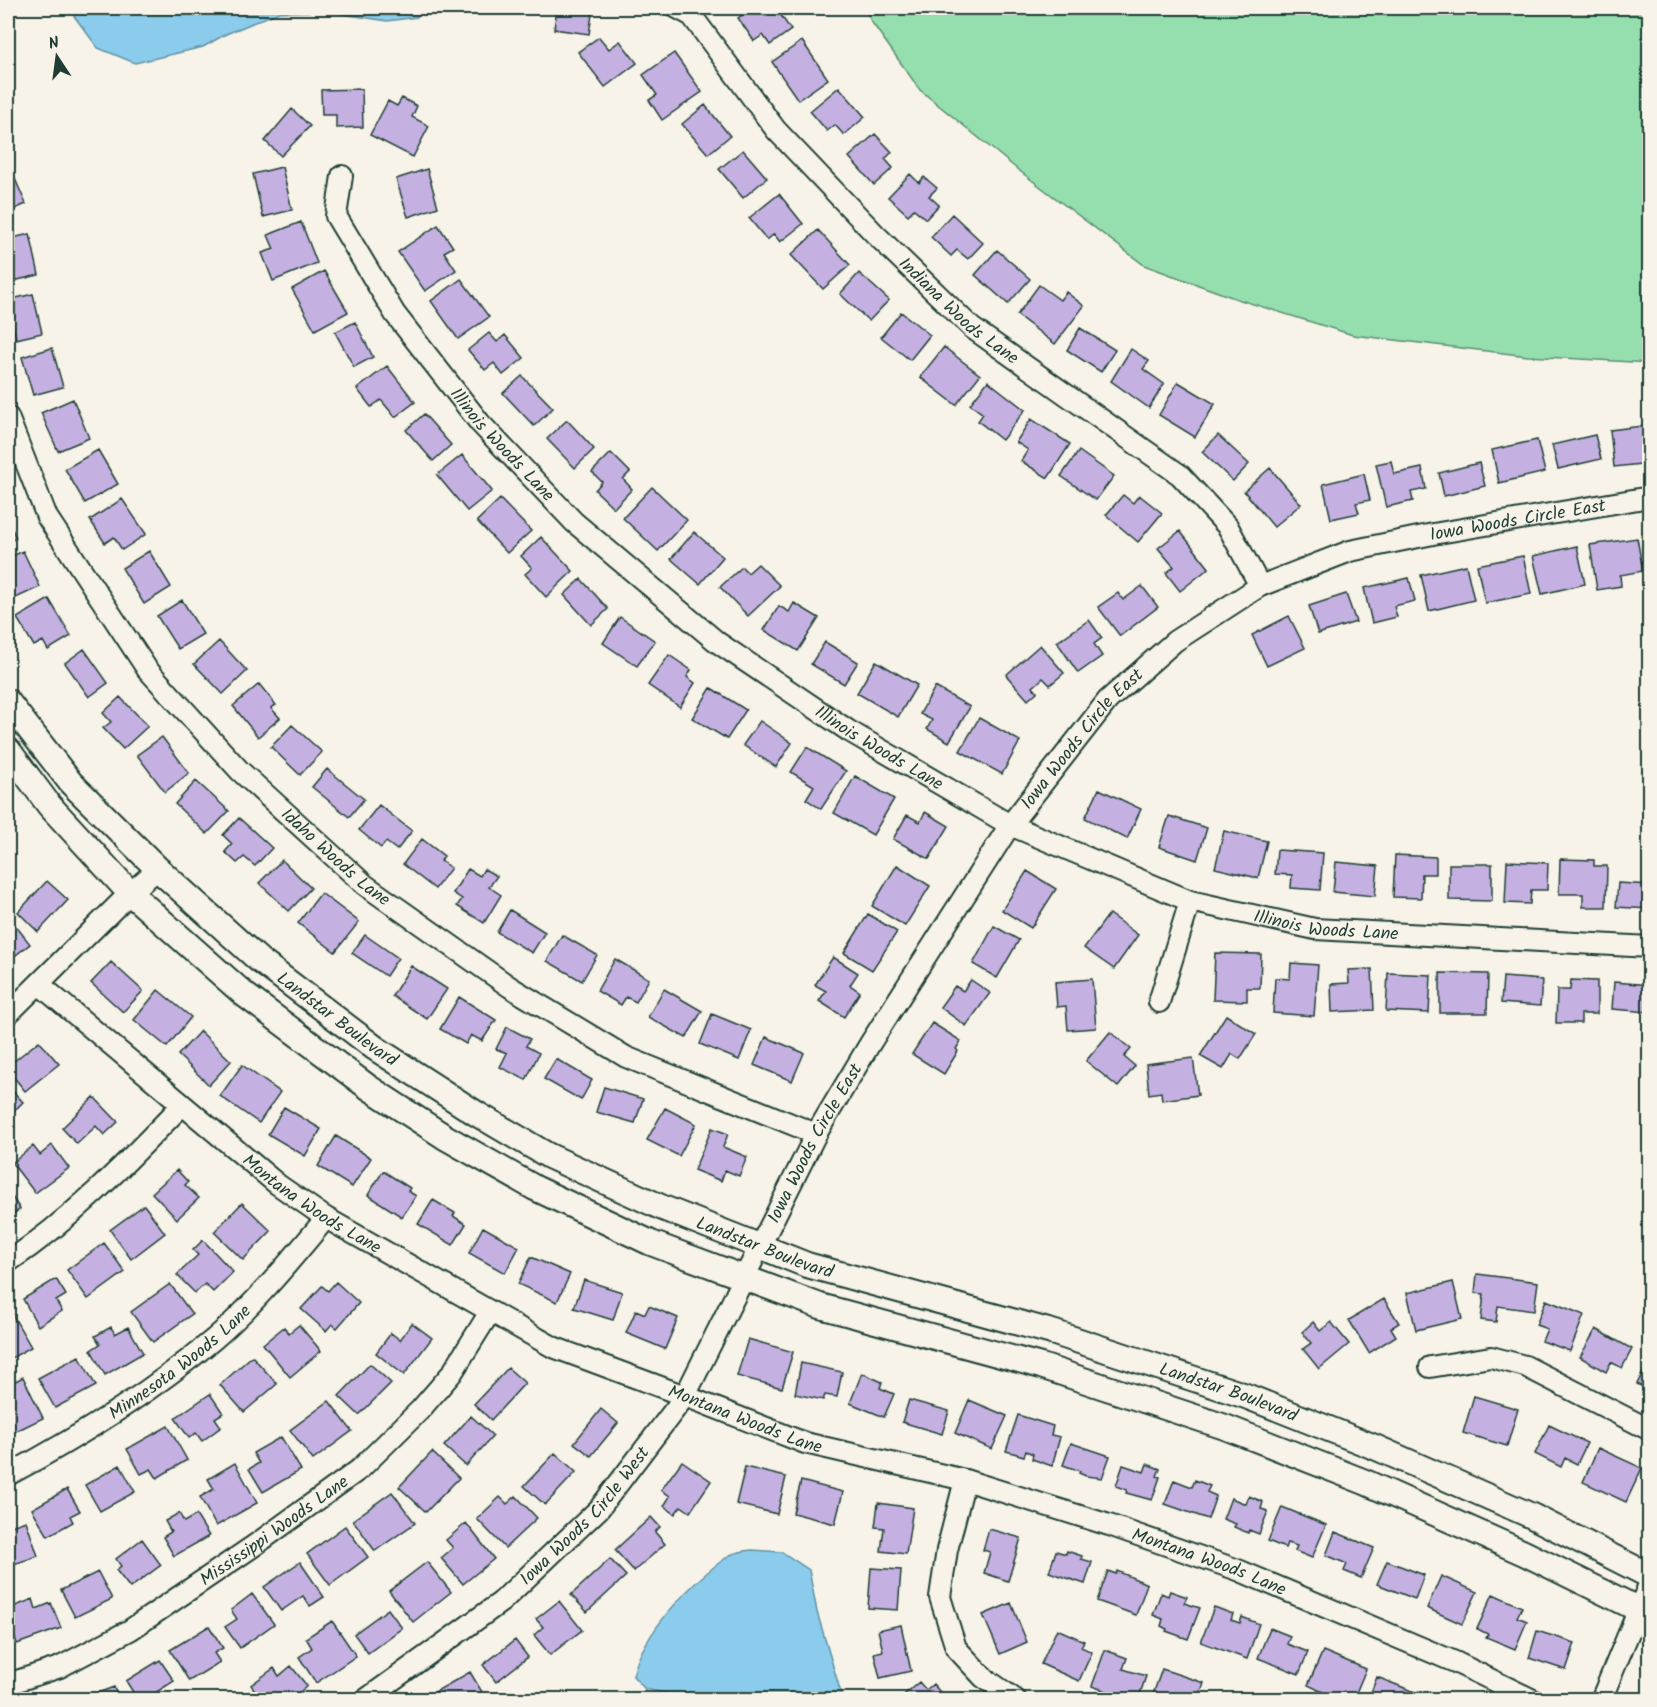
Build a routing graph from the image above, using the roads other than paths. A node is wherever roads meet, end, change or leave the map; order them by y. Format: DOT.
graph roads {
  1 [pos="678,8"];
  2 [pos="342,176"];
  3 [pos="8,417"];
  4 [pos="1650,497"];
  5 [pos="1260,586"];
  6 [pos="8,702"];
  7 [pos="8,750"];
  8 [pos="1010,825"];
  9 [pos="158,869"];
  10 [pos="130,893"];
  11 [pos="1190,901"];
  12 [pos="1650,947"];
  13 [pos="39,984"];
  14 [pos="1159,1002"];
  15 [pos="8,1014"];
  16 [pos="182,1105"];
  17 [pos="816,1134"];
  18 [pos="326,1218"];
  19 [pos="759,1247"];
  20 [pos="8,1262"];
  21 [pos="743,1278"];
  22 [pos="490,1312"];
  23 [pos="1430,1367"];
  24 [pos="685,1396"];
  25 [pos="1650,1430"];
  26 [pos="8,1475"];
  27 [pos="965,1480"];
  28 [pos="1650,1576"];
  29 [pos="1650,1582"];
  30 [pos="1644,1612"];
  31 [pos="8,1684"];
  32 [pos="365,1700"];
  33 [pos="1016,1700"];
  34 [pos="1533,1700"];
  35 [pos="1600,1700"];
  1 -- 5 [label="street, Indiana Woods Lane"];
  2 -- 8 [label="street, Illinois Woods Lane"];
  3 -- 17 [label="street, Idaho Woods Lane"];
  4 -- 5 [label="street, Iowa Woods Circle East"];
  5 -- 8 [label="street, Iowa Woods Circle East"];
  6 -- 9 [label="street, Landstar Boulevard"];
  7 -- 10 [label="street, Landstar Boulevard"];
  8 -- 11 [label="street, Illinois Woods Lane"];
  8 -- 17 [label="street, Iowa Woods Circle East"];
  9 -- 10 [label="street"];
  9 -- 19 [label="street, Landstar Boulevard"];
  10 -- 13 [label="street"];
  10 -- 21 [label="street, Landstar Boulevard"];
  11 -- 12 [label="street, Illinois Woods Lane"];
  11 -- 14 [label="street"];
  13 -- 15 [label="street"];
  13 -- 16 [label="street, Montana Woods Lane"];
  16 -- 18 [label="street, Montana Woods Lane"];
  16 -- 20 [label="street"];
  17 -- 19 [label="street, Iowa Woods Circle East"];
  18 -- 22 [label="street, Montana Woods Lane"];
  18 -- 26 [label="street, Minnesota Woods Lane"];
  19 -- 21 [label="street, Iowa Woods Circle East"];
  19 -- 28 [label="street, Landstar Boulevard"];
  21 -- 24 [label="street, Iowa Woods Circle West"];
  21 -- 30 [label="street, Landstar Boulevard"];
  22 -- 24 [label="street, Montana Woods Lane"];
  22 -- 31 [label="street, Mississippi Woods Lane"];
  23 -- 25 [label="street"];
  24 -- 27 [label="street, Montana Woods Lane"];
  24 -- 32 [label="street, Iowa Woods Circle West"];
  27 -- 33 [label="street"];
  27 -- 34 [label="street, Montana Woods Lane"];
  29 -- 30 [label="street"];
  30 -- 35 [label="street"];
}
